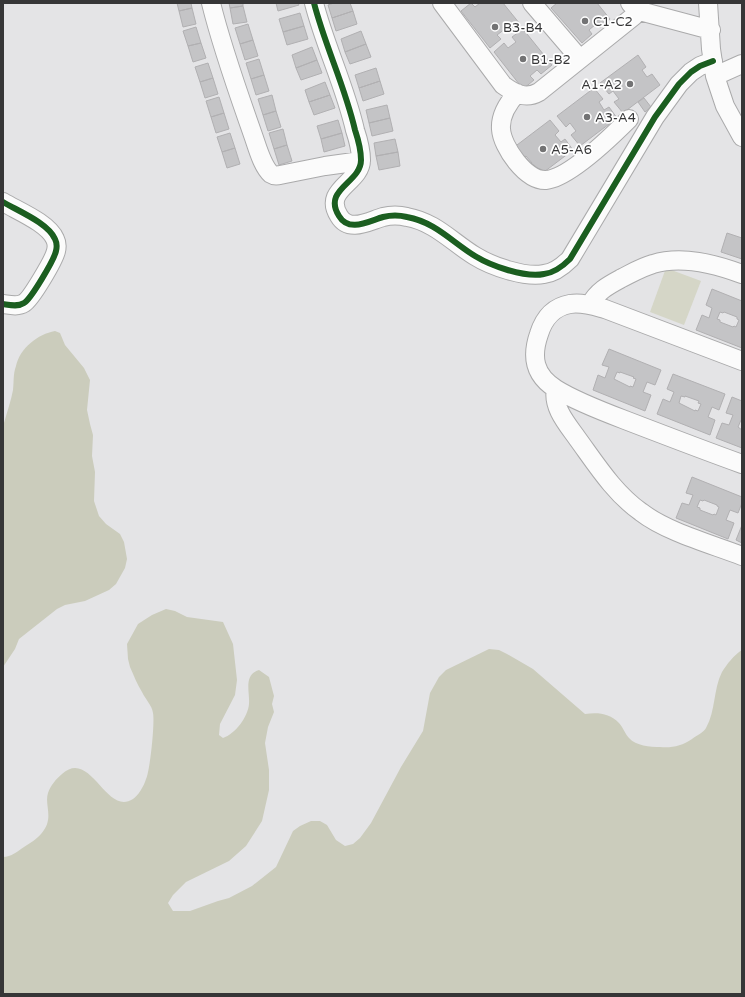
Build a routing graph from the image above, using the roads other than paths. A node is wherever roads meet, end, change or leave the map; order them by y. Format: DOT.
graph roads {
  1 [pos="211,3"];
  2 [pos="314,3"];
  3 [pos="442,3"];
  4 [pos="532,3"];
  5 [pos="711,4"];
  6 [pos="633,6"];
  7 [pos="711,30"];
  8 [pos="580,59"];
  9 [pos="740,66"];
  10 [pos="714,69"];
  11 [pos="517,94"];
  12 [pos="629,119"];
  13 [pos="742,137"];
  14 [pos="361,161"];
  15 [pos="3,202"];
  16 [pos="742,274"];
  17 [pos="3,304"];
  18 [pos="590,304"];
  19 [pos="742,361"];
  20 [pos="556,389"];
  21 [pos="742,464"];
  22 [pos="742,556"];
  1 -- 14 [label="street"];
  2 -- 14 [label="street"];
  3 -- 11 [label="street"];
  4 -- 8 [label="street"];
  5 -- 7 [label="street"];
  6 -- 7 [label="street"];
  6 -- 8 [label="street"];
  7 -- 10 [label="street"];
  8 -- 11 [label="street"];
  9 -- 10 [label="street"];
  10 -- 13 [label="street"];
  10 -- 14 [label="street"];
  11 -- 12 [label="street"];
  15 -- 17 [label="street"];
  16 -- 18 [label="street"];
  18 -- 19 [label="street"];
  18 -- 20 [label="street"];
  20 -- 21 [label="street"];
  20 -- 22 [label="street"];
}
